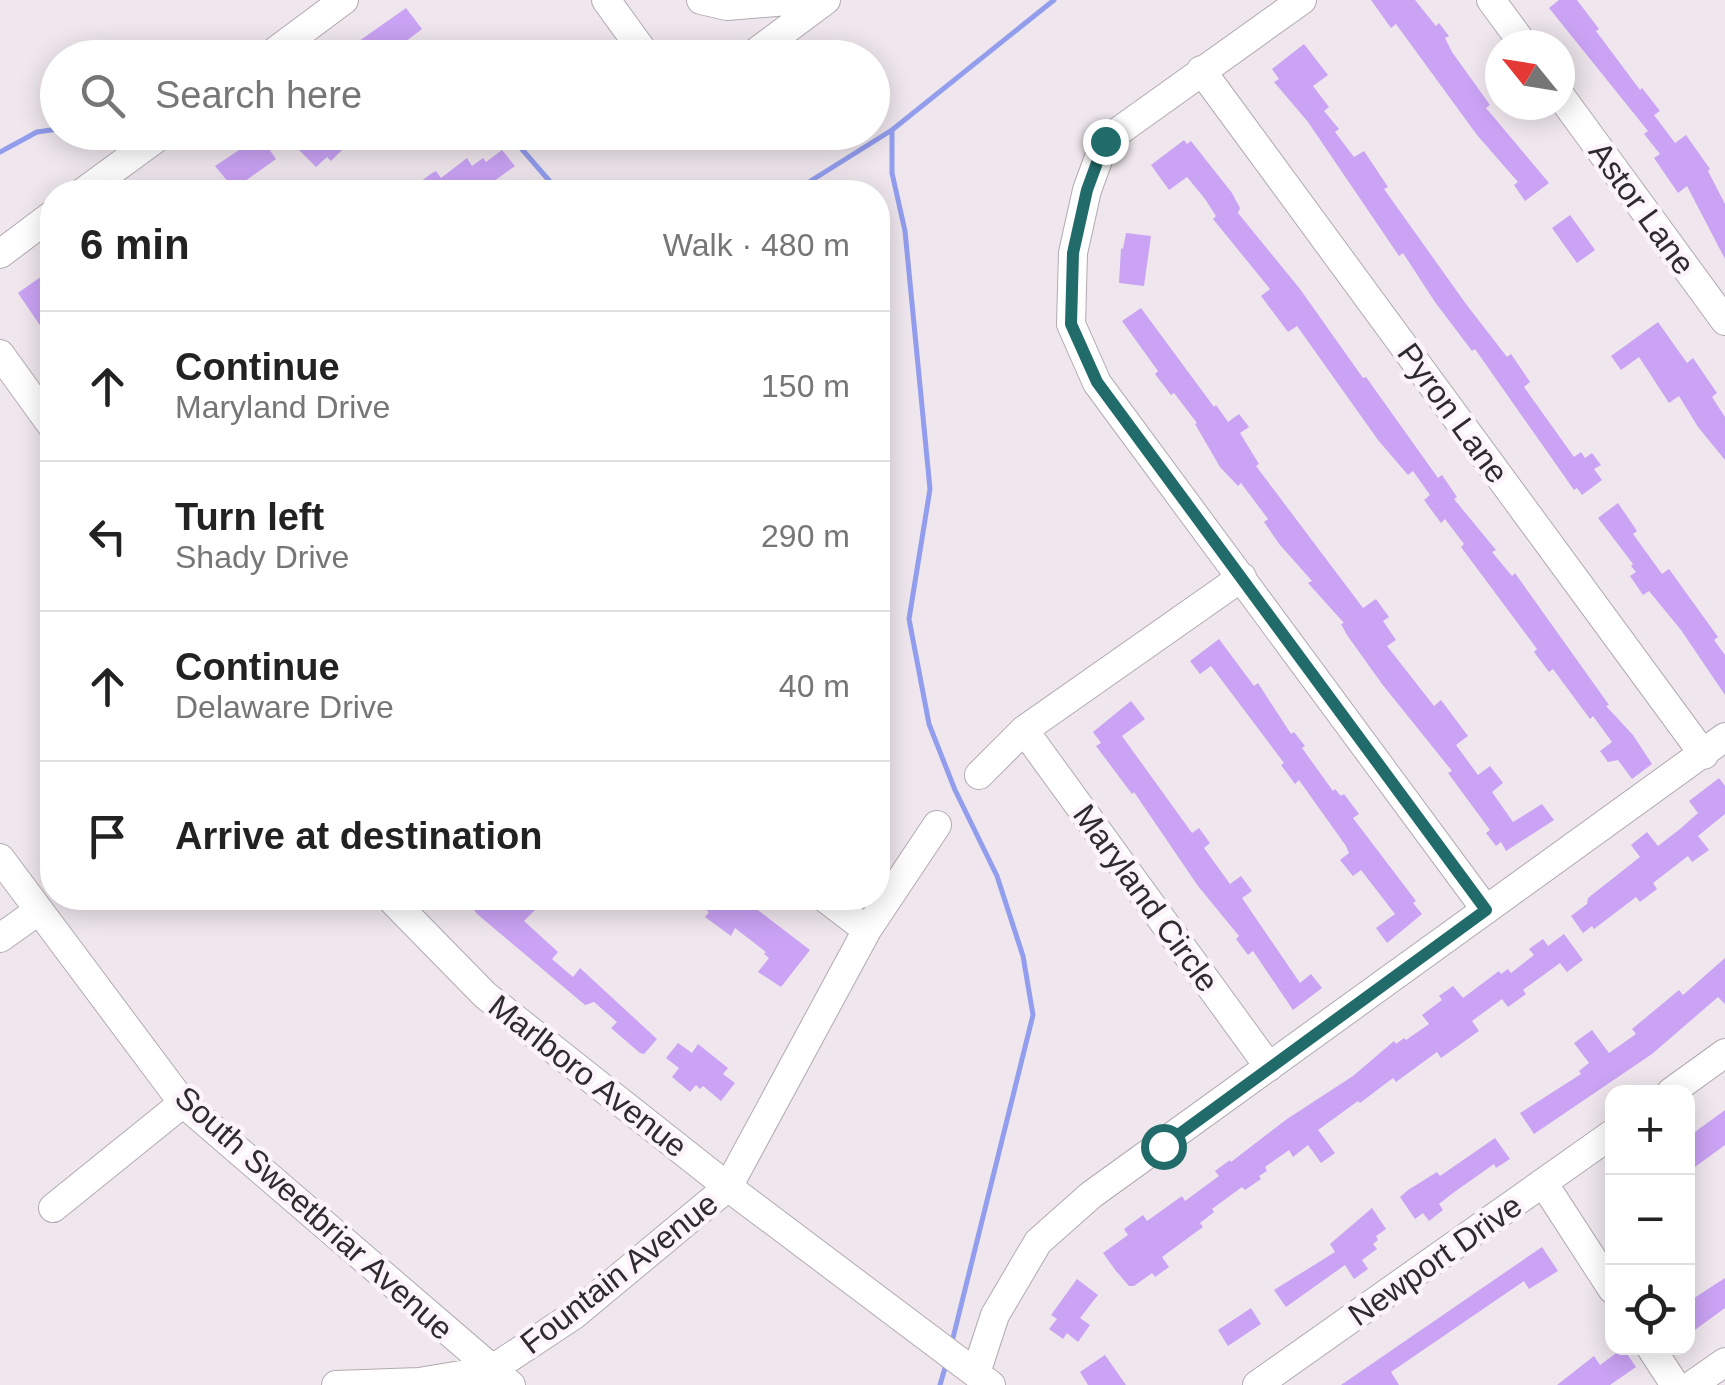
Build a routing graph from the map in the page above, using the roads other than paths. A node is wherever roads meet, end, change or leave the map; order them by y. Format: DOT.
graph roads {
  1 [pos="344,0"];
  2 [pos="606,0"];
  3 [pos="701,0"];
  4 [pos="799,0"];
  5 [pos="826,0"];
  6 [pos="1302,0"];
  7 [pos="1491,0"];
  8 [pos="1513,30"];
  9 [pos="290,40"];
  10 [pos="635,40"];
  11 [pos="772,40"];
  12 [pos="1201,70"];
  13 [pos="1575,115"];
  14 [pos="141,150"];
  15 [pos="100,180"];
  16 [pos="40,224"];
  17 [pos="0,254"];
  18 [pos="1725,322"];
  19 [pos="0,354"];
  20 [pos="40,409"];
  21 [pos="1242,578"];
  22 [pos="1024,730"];
  23 [pos="1715,746"];
  24 [pos="979,774"];
  25 [pos="938,826"];
  26 [pos="0,858"];
  27 [pos="890,896"];
  28 [pos="402,910"];
  29 [pos="841,910"];
  30 [pos="881,910"];
  31 [pos="1486,910"];
  32 [pos="38,912"];
  33 [pos="867,930"];
  34 [pos="0,938"];
  35 [pos="1725,1053"];
  36 [pos="1268,1067"];
  37 [pos="1680,1085"];
  38 [pos="183,1103"];
  39 [pos="1605,1139"];
  40 [pos="1544,1184"];
  41 [pos="728,1188"];
  42 [pos="53,1208"];
  43 [pos="1605,1278"];
  44 [pos="1656,1355"];
  45 [pos="1725,1362"];
  46 [pos="501,1378"];
  47 [pos="984,1379"];
  48 [pos="336,1385"];
  49 [pos="1257,1385"];
  50 [pos="1675,1385"];
  51 [pos="1692,1385"];
  1 -- 9 [label="street"];
  2 -- 10 [label="street"];
  3 -- 4 [label="street"];
  5 -- 11 [label="street"];
  6 -- 12 [label="street"];
  7 -- 8 [label="street"];
  12 -- 21 [label="street"];
  12 -- 23 [label="street, Pyron Lane"];
  13 -- 18 [label="street, Astor Lane"];
  14 -- 15 [label="street"];
  16 -- 17 [label="street"];
  19 -- 20 [label="street"];
  21 -- 22 [label="street"];
  21 -- 31 [label="street"];
  22 -- 24 [label="street"];
  22 -- 36 [label="street, Maryland Circle"];
  23 -- 31 [label="street"];
  25 -- 27 [label="street, Fountain Avenue"];
  26 -- 32 [label="street, South Sweetbriar Avenue"];
  28 -- 41 [label="street, Marlboro Avenue"];
  29 -- 33 [label="street"];
  30 -- 33 [label="street, Fountain Avenue"];
  31 -- 36 [label="street"];
  32 -- 34 [label="street"];
  32 -- 38 [label="street, South Sweetbriar Avenue"];
  33 -- 41 [label="street, Fountain Avenue"];
  35 -- 37 [label="street"];
  36 -- 47 [label="street"];
  38 -- 42 [label="street"];
  38 -- 46 [label="street, South Sweetbriar Avenue"];
  39 -- 40 [label="street, Newport Drive"];
  40 -- 43 [label="street"];
  40 -- 49 [label="street, Newport Drive"];
  41 -- 46 [label="street, Fountain Avenue"];
  41 -- 47 [label="street, Marlboro Avenue"];
  44 -- 50 [label="street"];
  45 -- 51 [label="street"];
  46 -- 48 [label="street, Fountain Avenue"];
}
